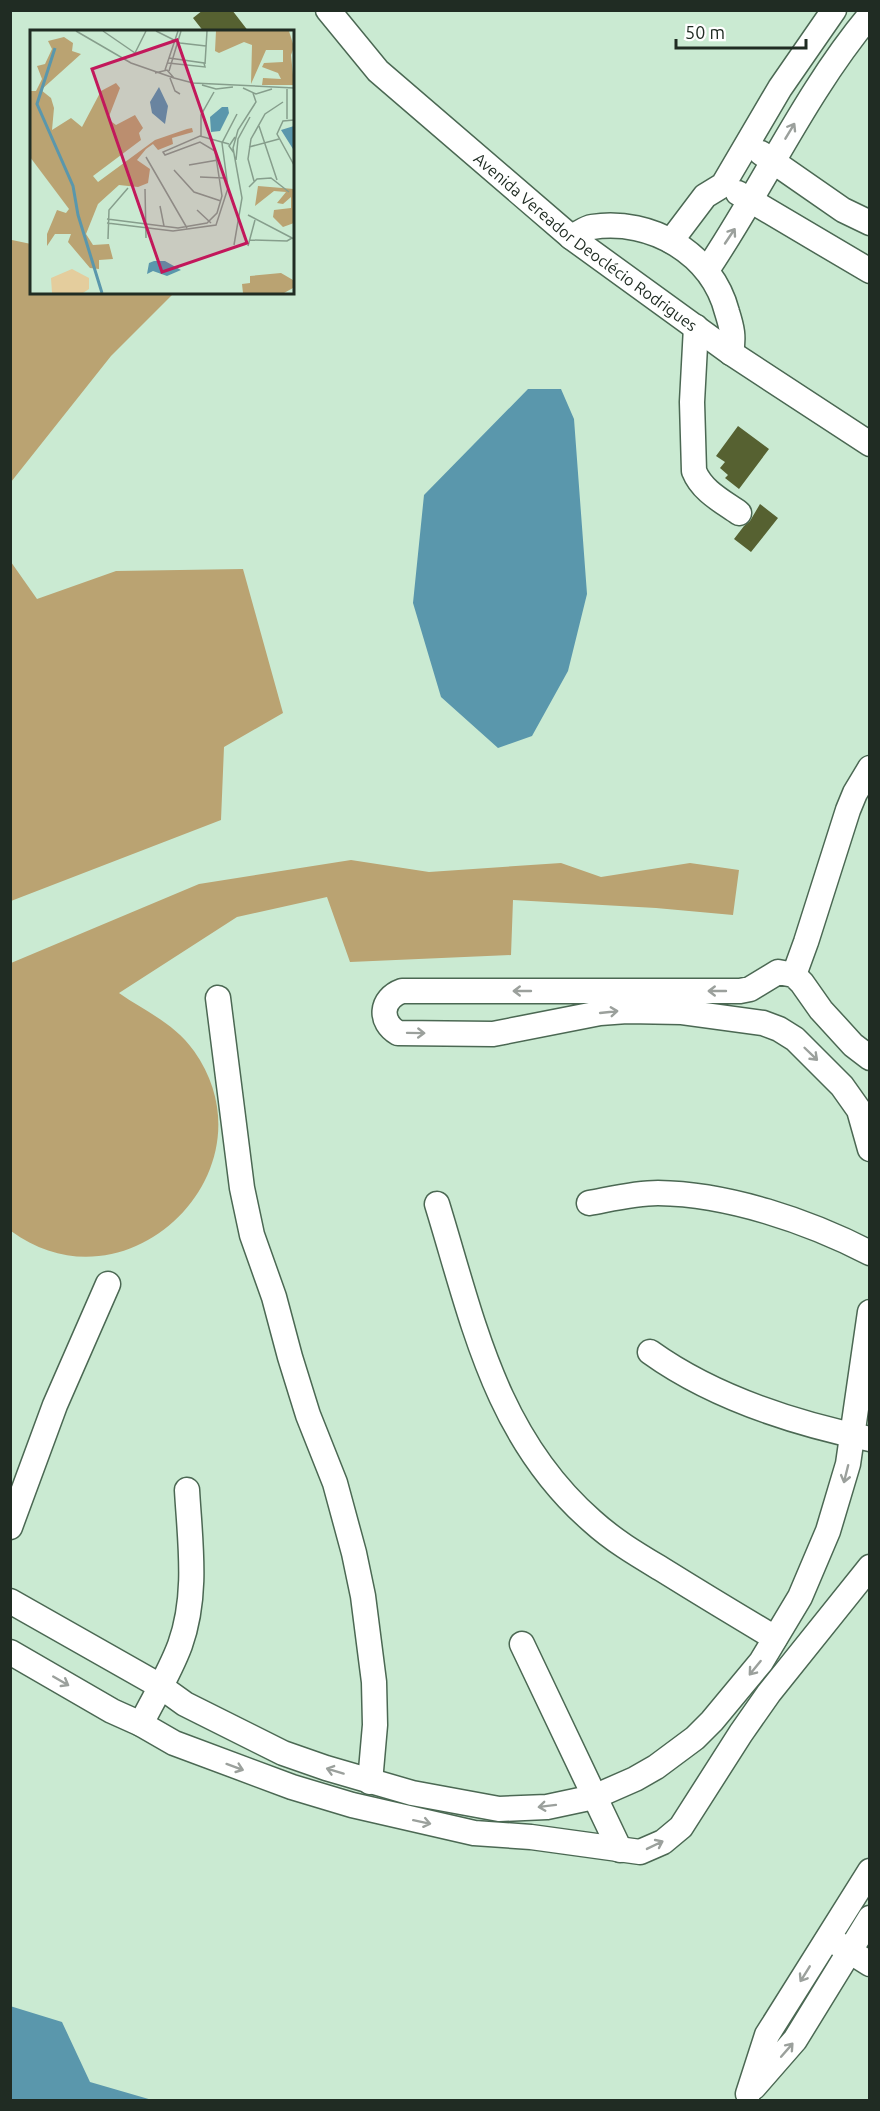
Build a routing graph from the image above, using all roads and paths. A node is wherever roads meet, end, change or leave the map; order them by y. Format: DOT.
graph roads {
  1 [pos="328,10"];
  2 [pos="834,10"];
  3 [pos="864,17"];
  4 [pos="747,143"];
  5 [pos="773,161"];
  6 [pos="723,185"];
  7 [pos="751,200"];
  8 [pos="870,223"];
  9 [pos="571,237"];
  10 [pos="671,241"];
  11 [pos="707,270"];
  12 [pos="870,271"];
  13 [pos="696,327"];
  14 [pos="731,352"];
  15 [pos="870,444"];
  16 [pos="739,513"];
  17 [pos="870,768"];
  18 [pos="782,975"];
  19 [pos="218,998"];
  20 [pos="763,1023"];
  21 [pos="870,1058"];
  22 [pos="870,1089"];
  23 [pos="859,1110"];
  24 [pos="870,1149"];
  25 [pos="589,1203"];
  26 [pos="437,1204"];
  27 [pos="870,1253"];
  28 [pos="108,1284"];
  29 [pos="870,1312"];
  30 [pos="650,1352"];
  31 [pos="860,1437"];
  32 [pos="187,1490"];
  33 [pos="10,1527"];
  34 [pos="870,1567"];
  35 [pos="10,1600"];
  36 [pos="776,1638"];
  37 [pos="522,1644"];
  38 [pos="10,1652"];
  39 [pos="160,1686"];
  40 [pos="141,1724"];
  41 [pos="370,1782"];
  42 [pos="594,1797"];
  43 [pos="620,1850"];
  44 [pos="870,1871"];
  45 [pos="846,1910"];
  46 [pos="869,1921"];
  47 [pos="828,1938"];
  48 [pos="860,1957"];
  1 -- 9 [label="street, Avenida Vereador Deoclécio Rodrigues"];
  2 -- 4 [label="street"];
  5 -- 3 [label="street, one-way"];
  4 -- 5 [label="street"];
  4 -- 6 [label="street"];
  5 -- 7 [label="street"];
  5 -- 8 [label="street"];
  6 -- 7 [label="street"];
  6 -- 10 [label="street"];
  11 -- 7 [label="street, one-way"];
  7 -- 12 [label="street"];
  9 -- 10 [label="street"];
  9 -- 13 [label="street, Avenida Vereador Deoclécio Rodrigues"];
  10 -- 11 [label="street"];
  11 -- 14 [label="street"];
  13 -- 14 [label="street, Avenida Vereador Deoclécio Rodrigues"];
  13 -- 16 [label="street"];
  14 -- 15 [label="street, Avenida Vereador Deoclécio Rodrigues"];
  17 -- 18 [label="street"];
  18 -- 20 [label="street"];
  18 -- 20 [label="street, one-way"];
  18 -- 21 [label="street"];
  19 -- 41 [label="street"];
  20 -- 23 [label="street, one-way"];
  22 -- 23 [label="street"];
  23 -- 24 [label="street"];
  25 -- 27 [label="street"];
  26 -- 36 [label="street"];
  28 -- 33 [label="street"];
  29 -- 31 [label="street"];
  30 -- 31 [label="street"];
  31 -- 36 [label="street, one-way"];
  32 -- 39 [label="street"];
  43 -- 34 [label="street, one-way"];
  35 -- 39 [label="street"];
  36 -- 42 [label="street, one-way"];
  37 -- 42 [label="street"];
  38 -- 40 [label="street, one-way"];
  39 -- 40 [label="street"];
  41 -- 39 [label="street, one-way"];
  40 -- 43 [label="street, one-way"];
  42 -- 41 [label="street, one-way"];
  42 -- 43 [label="street"];
  44 -- 45 [label="street"];
  45 -- 46 [label="street"];
  45 -- 47 [label="street"];
  46 -- 48 [label="street"];
  47 -- 48 [label="street"];
  47 -- 48 [label="street, one-way"];
}
